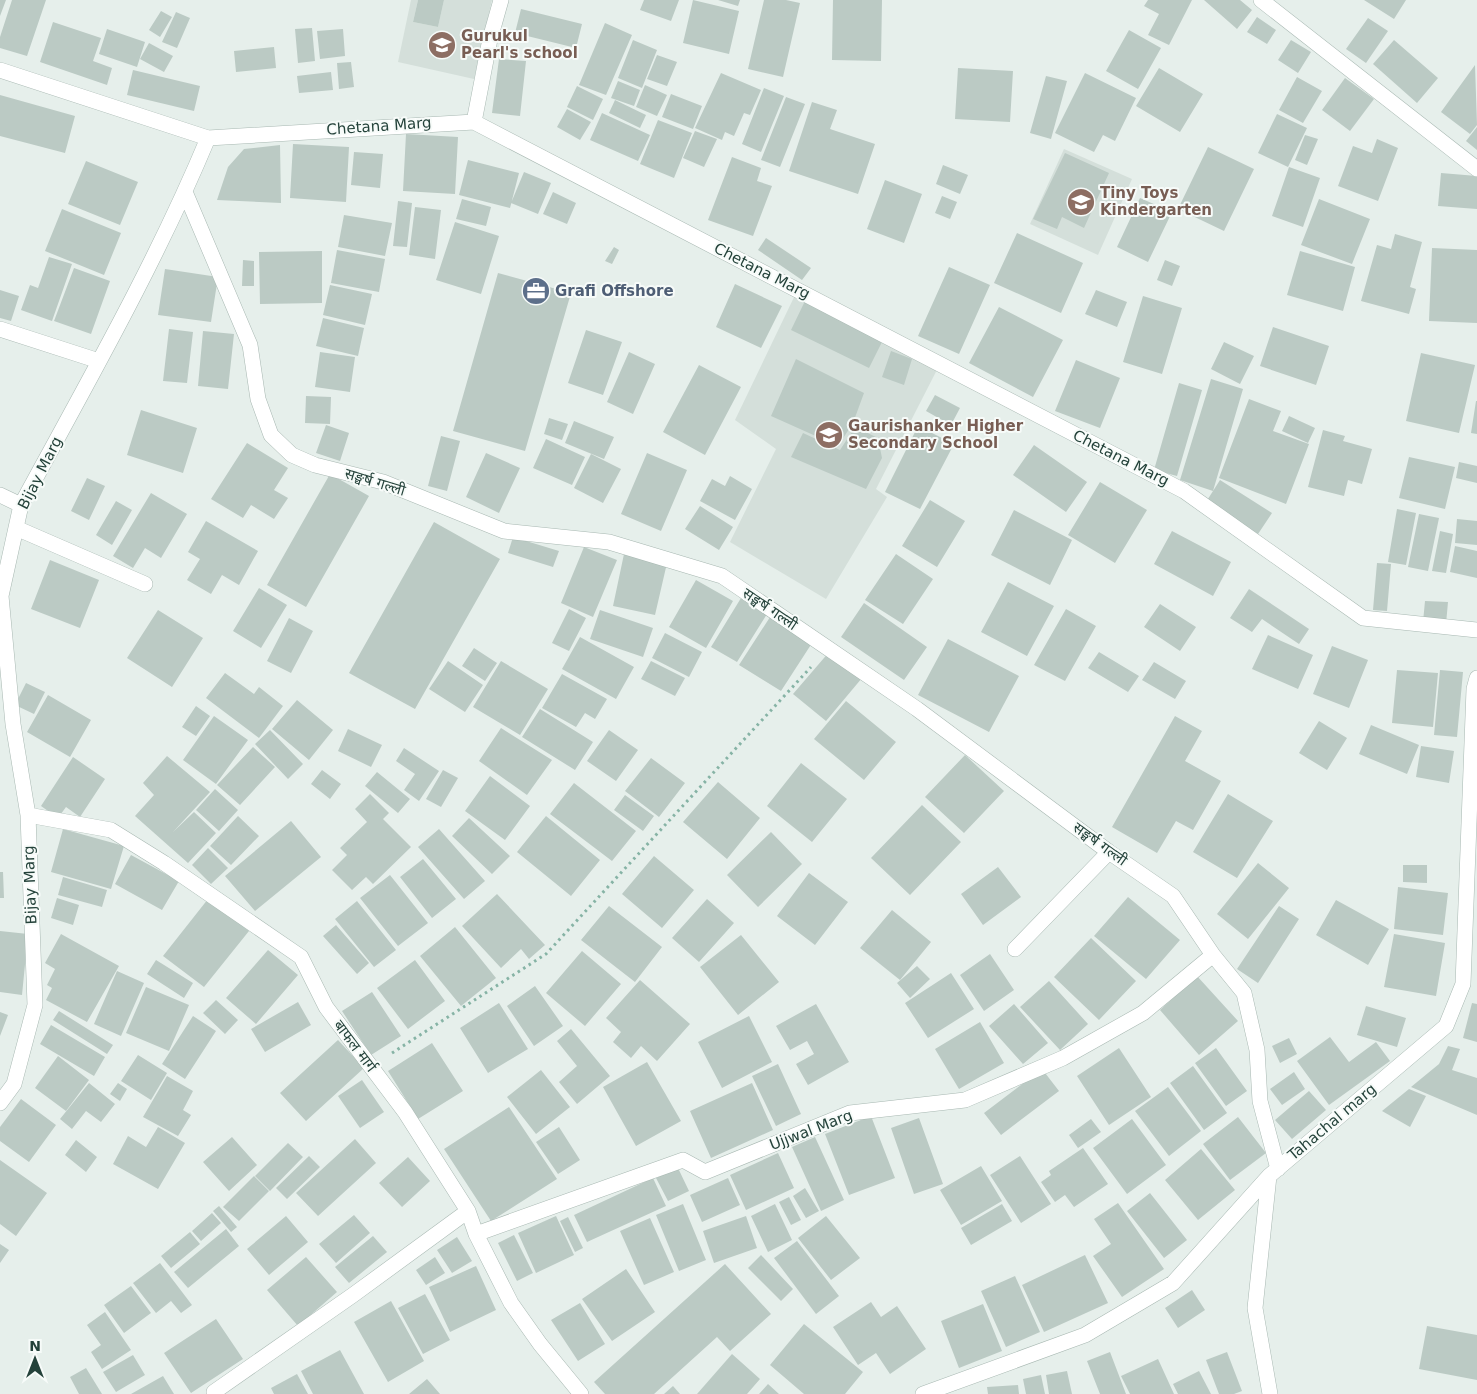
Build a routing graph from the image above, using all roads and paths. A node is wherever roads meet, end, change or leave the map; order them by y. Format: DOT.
graph roads {
  1 [pos="501,0"];
  2 [pos="1267,2"];
  3 [pos="0,70"];
  4 [pos="474,122"];
  5 [pos="208,138"];
  6 [pos="1477,169"];
  7 [pos="185,192"];
  8 [pos="0,329"];
  9 [pos="99,361"];
  10 [pos="0,495"];
  11 [pos="21,505"];
  12 [pos="16,528"];
  13 [pos="145,584"];
  14 [pos="1477,630"];
  15 [pos="828,648"];
  16 [pos="1477,678"];
  17 [pos="6,726"];
  18 [pos="28,815"];
  19 [pos="1109,852"];
  20 [pos="1015,949"];
  21 [pos="1213,955"];
  22 [pos="371,1067"];
  23 [pos="0,1103"];
  24 [pos="1273,1172"];
  25 [pos="468,1211"];
  26 [pos="476,1234"];
  27 [pos="214,1392"];
  28 [pos="582,1394"];
  29 [pos="924,1394"];
  30 [pos="1270,1394"];
  1 -- 4 [label="street"];
  2 -- 6 [label="street"];
  3 -- 5 [label="street, Chetana Marg"];
  4 -- 5 [label="street, Chetana Marg"];
  4 -- 14 [label="street, Chetana Marg"];
  5 -- 7 [label="street, Bijay Marg"];
  7 -- 9 [label="street, Bijay Marg"];
  7 -- 15 [label="street, सङ्घर्ष गल्ली"];
  8 -- 9 [label="street"];
  9 -- 11 [label="street, Bijay Marg"];
  10 -- 11 [label="street"];
  11 -- 12 [label="street, Bijay Marg"];
  12 -- 13 [label="street"];
  12 -- 17 [label="street, Bijay Marg"];
  15 -- 19 [label="street, सङ्घर्ष गल्ली"];
  15 -- 22 [label="path"];
  16 -- 24 [label="street, Tahachal marg"];
  17 -- 18 [label="street, Bijay Marg"];
  18 -- 22 [label="street, बाफल मार्ग"];
  18 -- 23 [label="street, Bijay Marg"];
  19 -- 20 [label="street"];
  19 -- 21 [label="street, सङ्घर्ष गल्ली"];
  21 -- 24 [label="street, सङ्घर्ष गल्ली"];
  21 -- 26 [label="street, Ujjwal Marg"];
  22 -- 25 [label="street, बाफल मार्ग"];
  24 -- 29 [label="street, Tahachal marg"];
  24 -- 30 [label="street"];
  25 -- 26 [label="street, बाफल मार्ग"];
  25 -- 27 [label="street"];
  26 -- 28 [label="street, बाफल मार्ग"];
}
